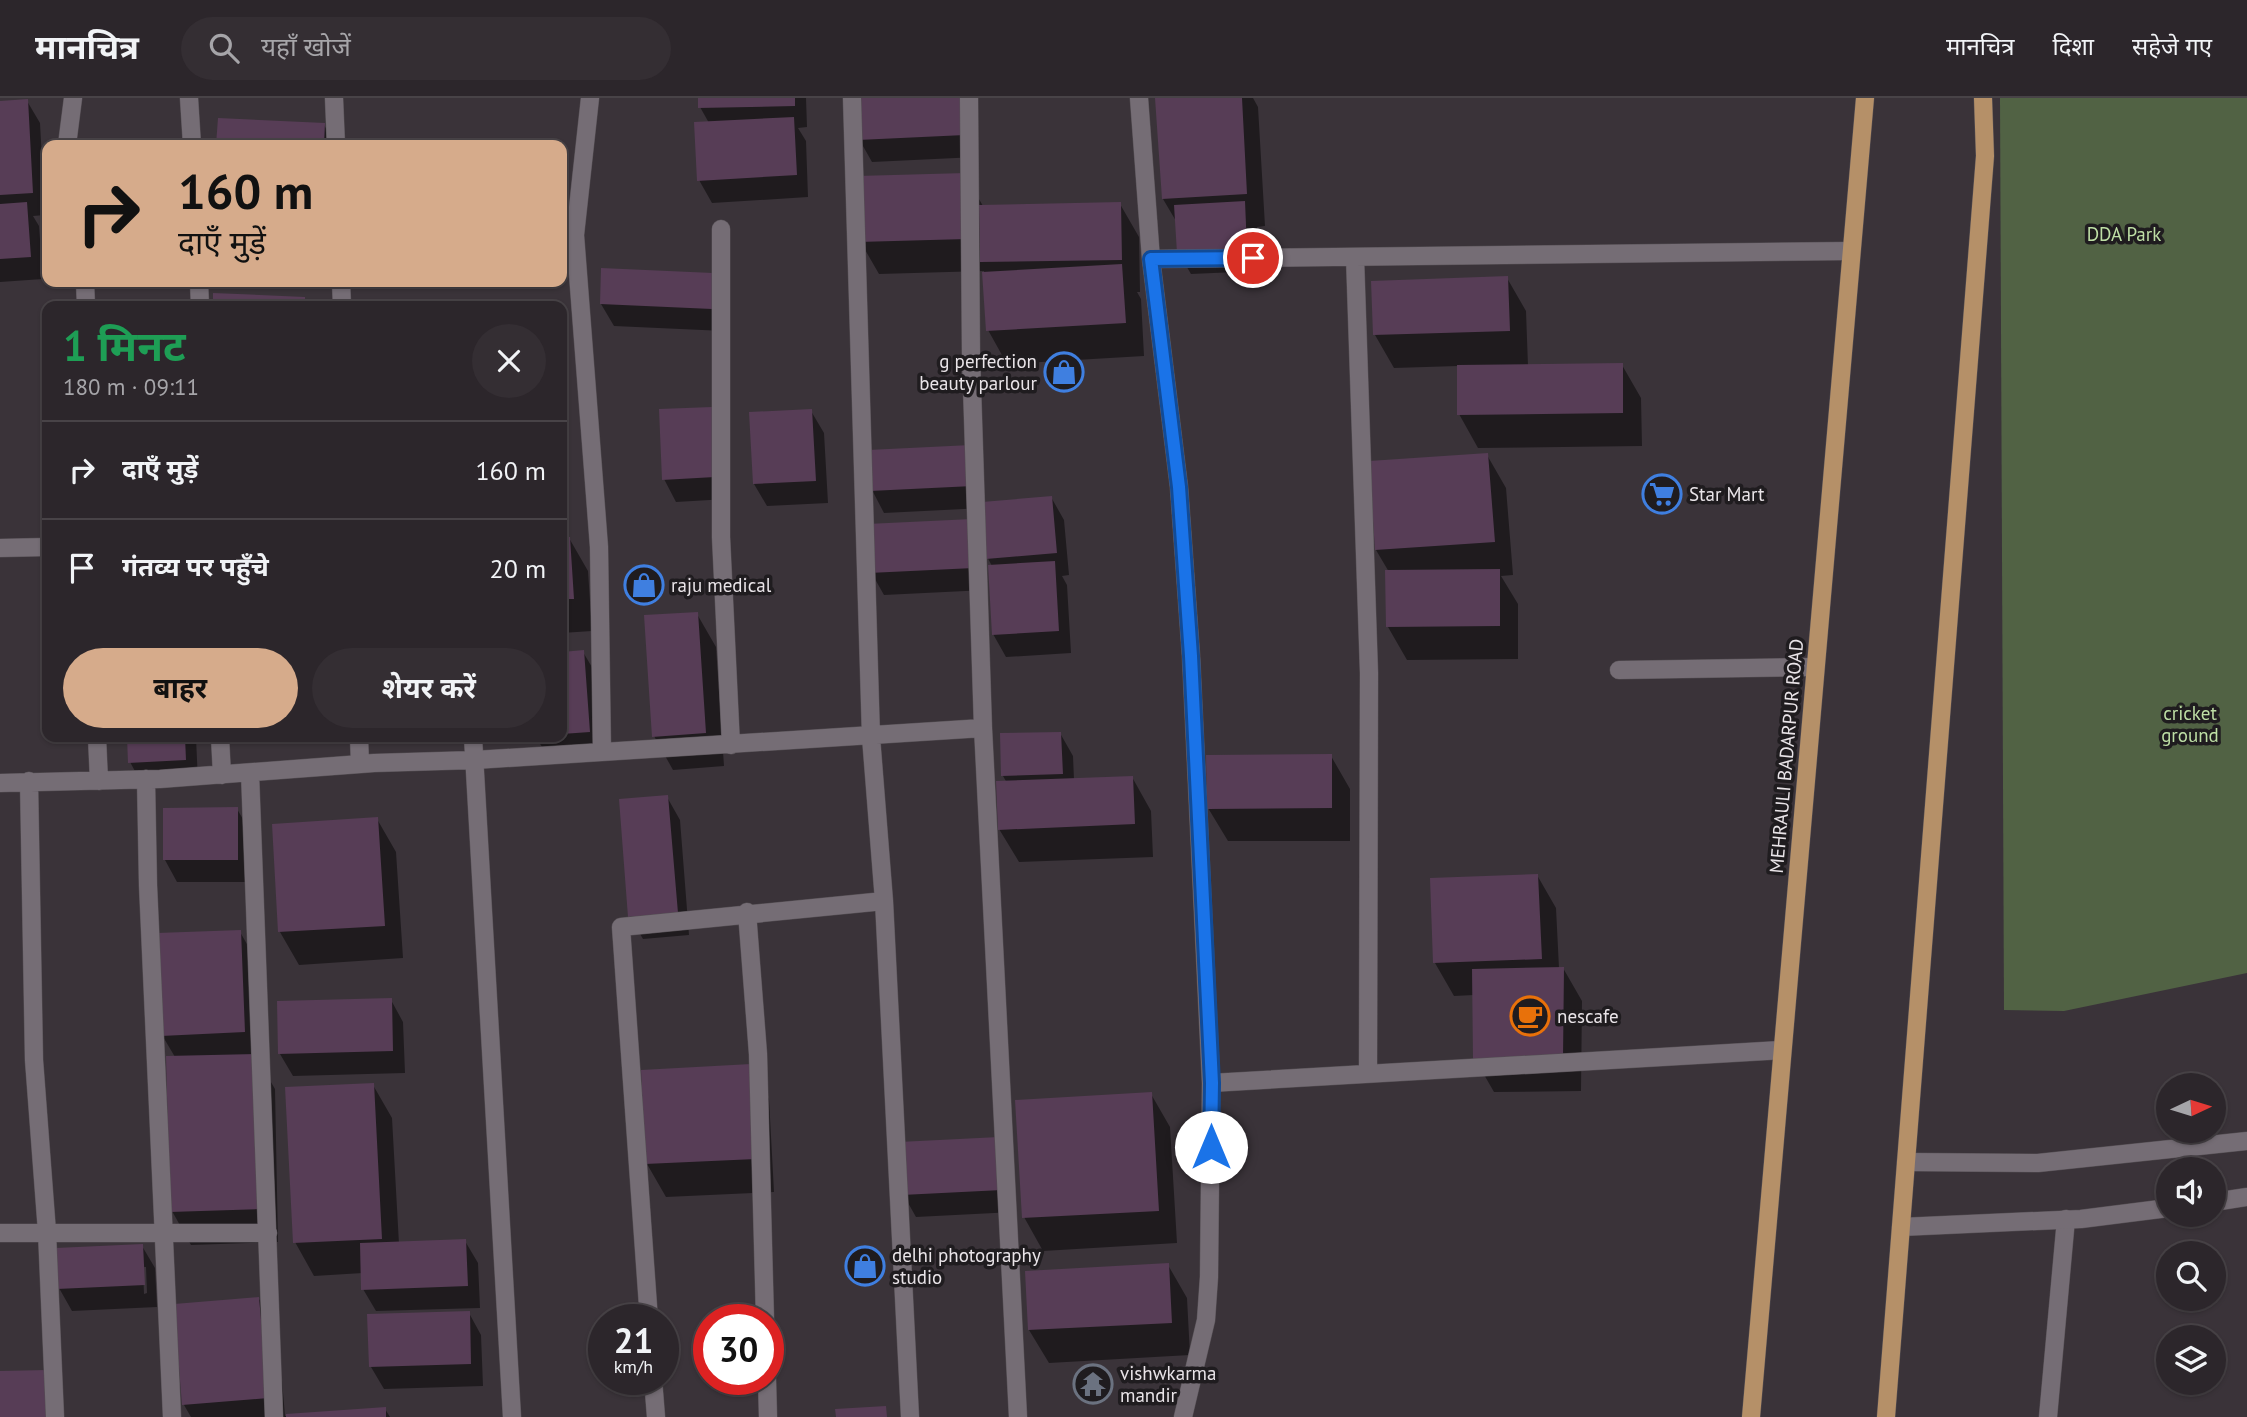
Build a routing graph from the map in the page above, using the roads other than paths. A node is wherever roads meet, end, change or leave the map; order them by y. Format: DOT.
graph roads {
  1 [pos="72,98"];
  2 [pos="189,98"];
  3 [pos="334,98"];
  4 [pos="590,98"];
  5 [pos="852,98"];
  6 [pos="969,98"];
  7 [pos="1139,98"];
  8 [pos="1865,98"];
  9 [pos="1983,98"];
  10 [pos="68,140"];
  11 [pos="192,140"];
  12 [pos="336,140"];
  13 [pos="721,229"];
  14 [pos="1851,251"];
  15 [pos="1355,257"];
  16 [pos="1151,259"];
  17 [pos="42,547"];
  18 [pos="0,548"];
  19 [pos="1815,667"];
  20 [pos="1619,670"];
  21 [pos="983,728"];
  22 [pos="871,737"];
  23 [pos="97,742"];
  24 [pos="220,742"];
  25 [pos="359,742"];
  26 [pos="473,742"];
  27 [pos="731,745"];
  28 [pos="601,752"];
  29 [pos="475,760"];
  30 [pos="360,764"];
  31 [pos="250,773"];
  32 [pos="222,775"];
  33 [pos="146,779"];
  34 [pos="29,781"];
  35 [pos="99,781"];
  36 [pos="0,783"];
  37 [pos="884,901"];
  38 [pos="747,912"];
  39 [pos="1782,1050"];
  40 [pos="1368,1074"];
  41 [pos="1212,1083"];
  42 [pos="2247,1140"];
  43 [pos="1906,1162"];
  44 [pos="2247,1198"];
  45 [pos="2226,1201"];
  46 [pos="2156,1209"];
  47 [pos="2066,1219"];
  48 [pos="1901,1227"];
  49 [pos="47,1231"];
  50 [pos="163,1232"];
  51 [pos="0,1233"];
  52 [pos="268,1233"];
  53 [pos="648,1304"];
  54 [pos="765,1304"];
  55 [pos="654,1395"];
  56 [pos="767,1395"];
  57 [pos="55,1417"];
  58 [pos="172,1417"];
  59 [pos="274,1417"];
  60 [pos="512,1417"];
  61 [pos="656,1417"];
  62 [pos="768,1417"];
  63 [pos="910,1417"];
  64 [pos="1018,1417"];
  65 [pos="1183,1417"];
  66 [pos="1751,1417"];
  67 [pos="1886,1417"];
  68 [pos="2048,1417"];
  1 -- 10 [label="street"];
  2 -- 11 [label="street"];
  3 -- 12 [label="street"];
  4 -- 28 [label="street"];
  5 -- 22 [label="street"];
  6 -- 21 [label="street"];
  7 -- 16 [label="street"];
  8 -- 14 [label="main road, MEHRAULI BADARPUR ROAD"];
  9 -- 43 [label="main road"];
  13 -- 27 [label="street"];
  14 -- 15 [label="street"];
  14 -- 19 [label="main road, MEHRAULI BADARPUR ROAD"];
  15 -- 16 [label="street"];
  15 -- 40 [label="street"];
  16 -- 41 [label="street"];
  17 -- 18 [label="street"];
  19 -- 20 [label="street"];
  19 -- 39 [label="main road, MEHRAULI BADARPUR ROAD"];
  21 -- 22 [label="street"];
  21 -- 64 [label="street"];
  22 -- 27 [label="street"];
  22 -- 37 [label="street"];
  23 -- 35 [label="street"];
  24 -- 32 [label="street"];
  25 -- 30 [label="street"];
  26 -- 29 [label="street"];
  27 -- 28 [label="street"];
  28 -- 29 [label="street"];
  29 -- 30 [label="street"];
  29 -- 60 [label="street"];
  30 -- 31 [label="street"];
  31 -- 32 [label="street"];
  31 -- 52 [label="street"];
  32 -- 33 [label="street"];
  33 -- 35 [label="street"];
  33 -- 50 [label="street"];
  34 -- 35 [label="street"];
  34 -- 36 [label="street"];
  34 -- 49 [label="street"];
  37 -- 38 [label="street"];
  37 -- 63 [label="street"];
  38 -- 53 [label="street"];
  38 -- 54 [label="street"];
  39 -- 40 [label="street"];
  39 -- 66 [label="main road, MEHRAULI BADARPUR ROAD"];
  40 -- 41 [label="street"];
  41 -- 65 [label="street"];
  42 -- 43 [label="street"];
  43 -- 48 [label="main road"];
  44 -- 45 [label="street"];
  46 -- 47 [label="street"];
  47 -- 48 [label="street"];
  47 -- 68 [label="street"];
  48 -- 67 [label="main road"];
  49 -- 50 [label="street"];
  49 -- 51 [label="street"];
  49 -- 57 [label="street"];
  50 -- 52 [label="street"];
  50 -- 58 [label="street"];
  52 -- 59 [label="street"];
  55 -- 61 [label="street"];
  56 -- 62 [label="street"];
}
